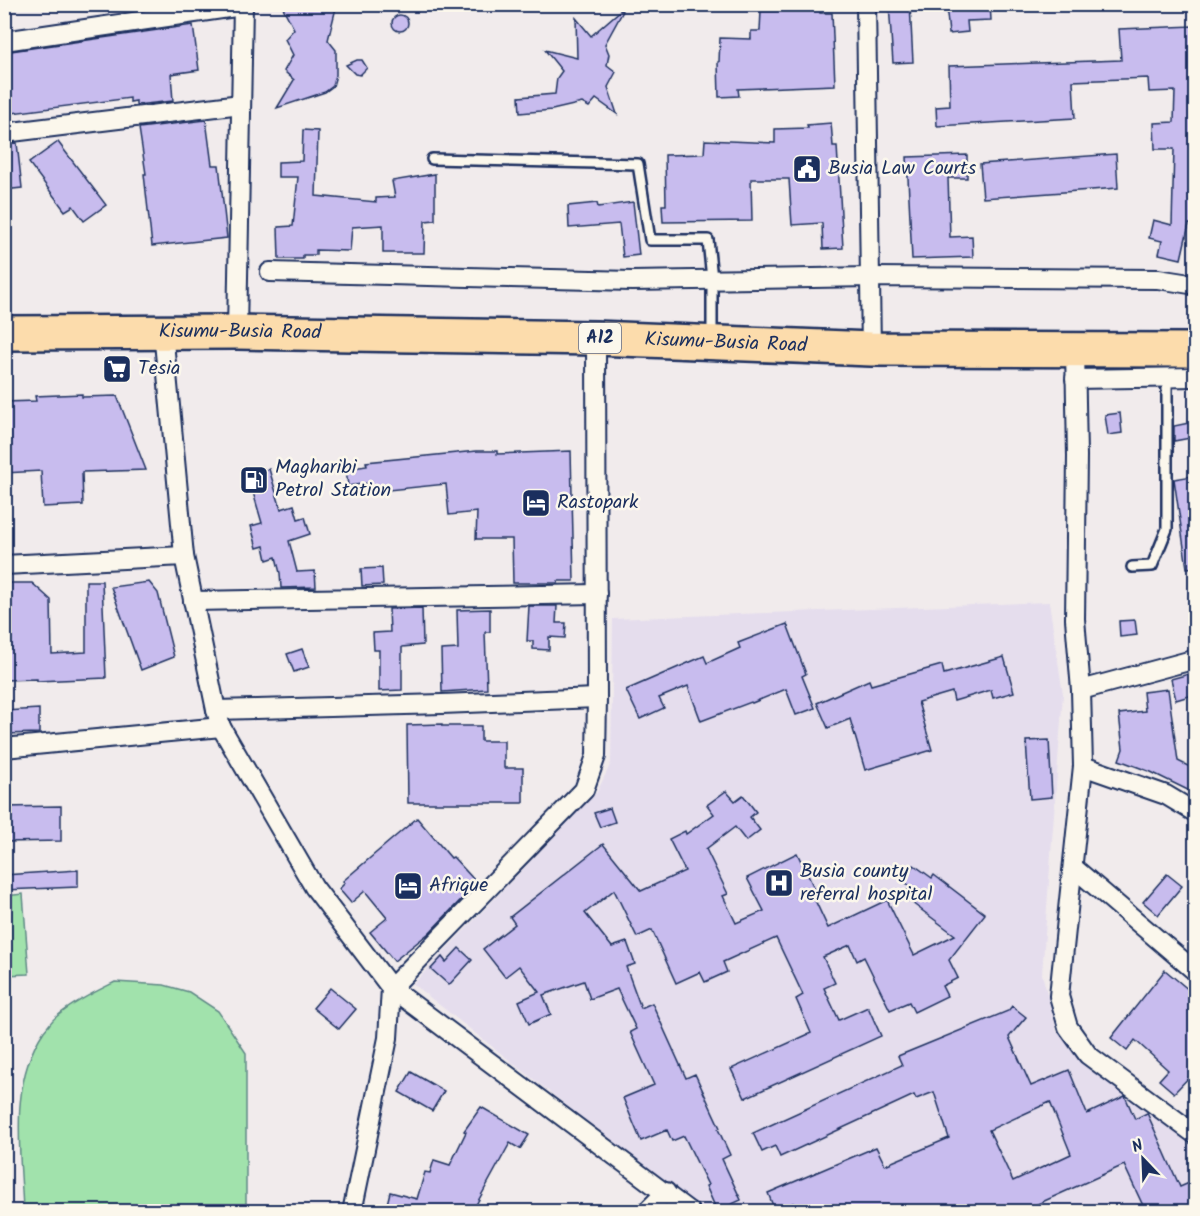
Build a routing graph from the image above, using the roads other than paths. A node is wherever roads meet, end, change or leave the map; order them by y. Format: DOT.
graph roads {
  1 [pos="866,4"];
  2 [pos="243,5"];
  3 [pos="4,41"];
  4 [pos="241,104"];
  5 [pos="4,133"];
  6 [pos="432,159"];
  7 [pos="270,272"];
  8 [pos="870,277"];
  9 [pos="712,279"];
  10 [pos="1196,285"];
  11 [pos="163,331"];
  12 [pos="237,332"];
  13 [pos="4,333"];
  14 [pos="596,338"];
  15 [pos="712,342"];
  16 [pos="871,349"];
  17 [pos="1196,350"];
  18 [pos="1075,364"];
  19 [pos="1167,377"];
  20 [pos="1196,377"];
  21 [pos="184,556"];
  22 [pos="4,565"];
  23 [pos="1132,567"];
  24 [pos="597,594"];
  25 [pos="193,601"];
  26 [pos="1196,659"];
  27 [pos="1081,690"];
  28 [pos="597,698"];
  29 [pos="218,718"];
  30 [pos="4,748"];
  31 [pos="1083,766"];
  32 [pos="1196,813"];
  33 [pos="1073,867"];
  34 [pos="1196,972"];
  35 [pos="391,988"];
  36 [pos="1196,1135"];
  37 [pos="666,1192"];
  38 [pos="351,1212"];
  39 [pos="646,1212"];
  40 [pos="690,1212"];
  1 -- 8 [label="street"];
  2 -- 3 [label="street"];
  2 -- 4 [label="street"];
  4 -- 5 [label="street"];
  4 -- 12 [label="street"];
  6 -- 9 [label="lane"];
  7 -- 9 [label="street"];
  8 -- 9 [label="street"];
  8 -- 10 [label="street"];
  8 -- 16 [label="street"];
  9 -- 15 [label="lane"];
  11 -- 12 [label="highway, Kisumu-Busia Road / A12"];
  11 -- 13 [label="highway, Kisumu-Busia Road / A12"];
  11 -- 21 [label="street"];
  12 -- 14 [label="highway, Kisumu-Busia Road / A12"];
  14 -- 15 [label="highway, Kisumu-Busia Road / A12"];
  14 -- 24 [label="street"];
  15 -- 16 [label="highway, Kisumu-Busia Road / A12"];
  16 -- 18 [label="highway, Kisumu-Busia Road / A12"];
  17 -- 18 [label="highway, Kisumu-Busia Road / A12"];
  18 -- 19 [label="street"];
  18 -- 27 [label="street"];
  19 -- 20 [label="street"];
  19 -- 23 [label="lane"];
  21 -- 22 [label="street"];
  21 -- 25 [label="street"];
  24 -- 25 [label="street"];
  24 -- 28 [label="street"];
  25 -- 29 [label="street"];
  26 -- 27 [label="street"];
  27 -- 31 [label="street"];
  28 -- 29 [label="street"];
  28 -- 35 [label="street"];
  29 -- 30 [label="street"];
  29 -- 35 [label="street"];
  31 -- 32 [label="street"];
  31 -- 33 [label="street"];
  33 -- 34 [label="street"];
  33 -- 36 [label="street"];
  35 -- 37 [label="street"];
  35 -- 38 [label="street"];
  37 -- 39 [label="street"];
  37 -- 40 [label="street"];
}
